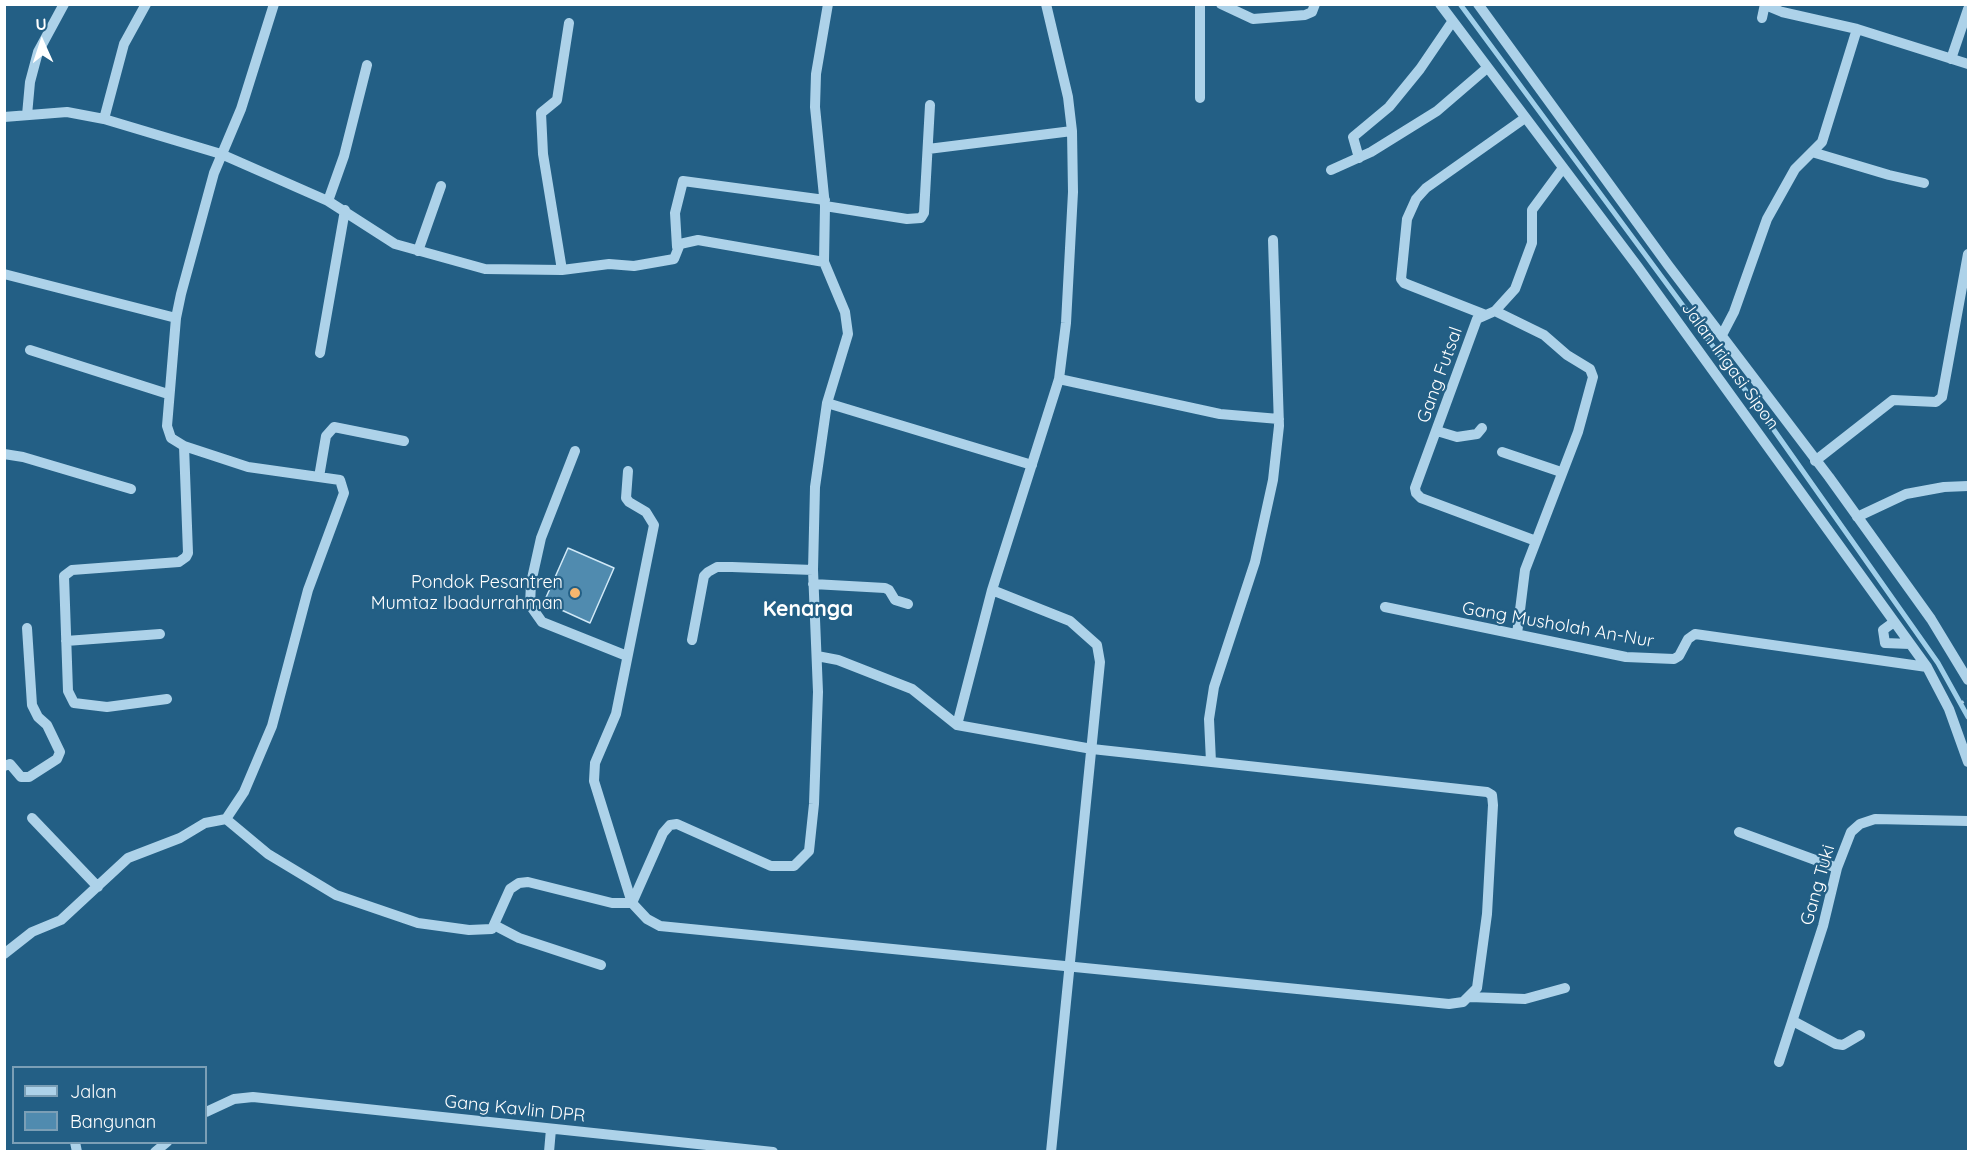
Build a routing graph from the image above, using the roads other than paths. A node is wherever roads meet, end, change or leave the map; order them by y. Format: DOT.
graph roads {
  1 [pos="64,4"];
  2 [pos="146,4"];
  3 [pos="274,4"];
  4 [pos="828,4"];
  5 [pos="1046,4"];
  6 [pos="1200,4"];
  7 [pos="1221,4"];
  8 [pos="1315,4"];
  9 [pos="1440,4"];
  10 [pos="1478,4"];
  11 [pos="1765,4"];
  12 [pos="1968,9"];
  13 [pos="1762,18"];
  14 [pos="1452,22"];
  15 [pos="569,23"];
  16 [pos="1857,29"];
  17 [pos="1951,59"];
  18 [pos="368,64"];
  19 [pos="1968,64"];
  20 [pos="1487,68"];
  21 [pos="1200,98"];
  22 [pos="930,105"];
  23 [pos="27,115"];
  24 [pos="4,117"];
  25 [pos="1525,118"];
  26 [pos="104,119"];
  27 [pos="1072,131"];
  28 [pos="928,149"];
  29 [pos="1812,152"];
  30 [pos="221,154"];
  31 [pos="1359,158"];
  32 [pos="1563,168"];
  33 [pos="1331,170"];
  34 [pos="1924,183"];
  35 [pos="441,186"];
  36 [pos="328,201"];
  37 [pos="825,203"];
  38 [pos="345,210"];
  39 [pos="1273,240"];
  40 [pos="677,247"];
  41 [pos="418,251"];
  42 [pos="1968,254"];
  43 [pos="824,262"];
  44 [pos="562,270"];
  45 [pos="4,274"];
  46 [pos="1495,311"];
  47 [pos="1483,314"];
  48 [pos="176,318"];
  49 [pos="1722,335"];
  50 [pos="30,350"];
  51 [pos="320,353"];
  52 [pos="1059,380"];
  53 [pos="168,394"];
  54 [pos="827,403"];
  55 [pos="1279,419"];
  56 [pos="1482,428"];
  57 [pos="1437,431"];
  58 [pos="404,441"];
  59 [pos="184,446"];
  60 [pos="576,451"];
  61 [pos="1502,452"];
  62 [pos="4,454"];
  63 [pos="1815,461"];
  64 [pos="1032,465"];
  65 [pos="628,471"];
  66 [pos="1561,472"];
  67 [pos="319,477"];
  68 [pos="1968,486"];
  69 [pos="131,489"];
  70 [pos="1857,517"];
  71 [pos="1536,541"];
  72 [pos="813,570"];
  73 [pos="813,584"];
  74 [pos="992,590"];
  75 [pos="908,604"];
  76 [pos="1385,607"];
  77 [pos="1894,622"];
  78 [pos="27,628"];
  79 [pos="160,634"];
  80 [pos="1517,634"];
  81 [pos="692,640"];
  82 [pos="66,641"];
  83 [pos="1910,644"];
  84 [pos="627,656"];
  85 [pos="816,656"];
  86 [pos="1927,667"];
  87 [pos="1968,680"];
  88 [pos="167,699"];
  89 [pos="957,725"];
  90 [pos="1092,749"];
  91 [pos="1211,762"];
  92 [pos="1968,762"];
  93 [pos="4,766"];
  94 [pos="32,818"];
  95 [pos="226,819"];
  96 [pos="1968,821"];
  97 [pos="1739,832"];
  98 [pos="1837,868"];
  99 [pos="98,887"];
  100 [pos="632,903"];
  101 [pos="495,926"];
  102 [pos="4,954"];
  103 [pos="601,965"];
  104 [pos="1070,966"];
  105 [pos="1566,988"];
  106 [pos="1470,997"];
  107 [pos="1793,1021"];
  108 [pos="1860,1035"];
  109 [pos="1779,1062"];
  110 [pos="207,1111"];
  111 [pos="551,1129"];
  112 [pos="549,1152"];
  113 [pos="773,1152"];
  114 [pos="1051,1152"];
  1 -- 23 [label="street"];
  2 -- 26 [label="street"];
  3 -- 30 [label="street"];
  4 -- 37 [label="street"];
  5 -- 27 [label="street"];
  6 -- 21 [label="street"];
  7 -- 8 [label="street"];
  9 -- 14 [label="street, Jalan Irigasi Sipon"];
  10 -- 49 [label="street, Jalan Irigasi Sipon"];
  11 -- 13 [label="street"];
  11 -- 16 [label="street"];
  12 -- 17 [label="street"];
  14 -- 20 [label="street, Jalan Irigasi Sipon"];
  14 -- 31 [label="street"];
  15 -- 44 [label="street"];
  16 -- 17 [label="street"];
  16 -- 29 [label="street"];
  17 -- 19 [label="street"];
  18 -- 36 [label="street"];
  20 -- 25 [label="street, Jalan Irigasi Sipon"];
  20 -- 31 [label="street"];
  22 -- 28 [label="street"];
  23 -- 24 [label="street"];
  23 -- 26 [label="street"];
  25 -- 32 [label="street, Jalan Irigasi Sipon"];
  25 -- 47 [label="street"];
  26 -- 30 [label="street"];
  27 -- 28 [label="street"];
  27 -- 52 [label="street"];
  28 -- 37 [label="street"];
  29 -- 34 [label="street"];
  29 -- 49 [label="street"];
  30 -- 36 [label="street"];
  30 -- 48 [label="street"];
  31 -- 33 [label="street"];
  32 -- 46 [label="street"];
  32 -- 77 [label="street, Jalan Irigasi Sipon"];
  35 -- 41 [label="street"];
  36 -- 38 [label="street"];
  37 -- 40 [label="street"];
  37 -- 43 [label="street"];
  38 -- 41 [label="street"];
  38 -- 51 [label="street"];
  39 -- 55 [label="street"];
  40 -- 43 [label="street"];
  40 -- 44 [label="street"];
  41 -- 44 [label="street"];
  42 -- 63 [label="street"];
  43 -- 54 [label="street"];
  45 -- 48 [label="street"];
  46 -- 47 [label="street, Gang Futsal"];
  46 -- 66 [label="street"];
  47 -- 57 [label="street, Gang Futsal"];
  48 -- 53 [label="street"];
  49 -- 63 [label="street, Jalan Irigasi Sipon"];
  50 -- 53 [label="street"];
  52 -- 55 [label="street"];
  52 -- 64 [label="street"];
  53 -- 59 [label="street"];
  54 -- 64 [label="street"];
  54 -- 72 [label="street"];
  55 -- 91 [label="street"];
  56 -- 57 [label="street"];
  57 -- 71 [label="street, Gang Futsal"];
  58 -- 67 [label="street"];
  59 -- 67 [label="street"];
  59 -- 82 [label="street"];
  60 -- 84 [label="street"];
  61 -- 66 [label="street"];
  62 -- 69 [label="street"];
  63 -- 70 [label="street, Jalan Irigasi Sipon"];
  64 -- 74 [label="street"];
  65 -- 84 [label="street"];
  66 -- 71 [label="street"];
  67 -- 95 [label="street"];
  68 -- 70 [label="street"];
  70 -- 87 [label="street, Jalan Irigasi Sipon"];
  71 -- 80 [label="street"];
  72 -- 73 [label="street"];
  72 -- 81 [label="street"];
  73 -- 75 [label="street"];
  73 -- 85 [label="street"];
  74 -- 89 [label="street"];
  74 -- 90 [label="street"];
  76 -- 80 [label="street, Gang Musholah An-Nur"];
  77 -- 83 [label="street, Jalan Irigasi Sipon"];
  77 -- 83 [label="street"];
  78 -- 93 [label="street"];
  79 -- 82 [label="street"];
  80 -- 86 [label="street, Gang Musholah An-Nur"];
  82 -- 88 [label="street"];
  83 -- 86 [label="street, Jalan Irigasi Sipon"];
  84 -- 100 [label="street"];
  85 -- 89 [label="street"];
  85 -- 100 [label="street"];
  86 -- 92 [label="street, Jalan Irigasi Sipon"];
  89 -- 90 [label="street"];
  90 -- 91 [label="street"];
  90 -- 104 [label="street"];
  91 -- 106 [label="street"];
  94 -- 99 [label="street"];
  95 -- 99 [label="street"];
  95 -- 101 [label="street"];
  96 -- 98 [label="street, Gang Tuki"];
  97 -- 98 [label="street"];
  98 -- 107 [label="street, Gang Tuki"];
  99 -- 102 [label="street"];
  100 -- 101 [label="street"];
  100 -- 104 [label="street"];
  101 -- 103 [label="street"];
  104 -- 106 [label="street"];
  104 -- 114 [label="street"];
  105 -- 106 [label="street"];
  107 -- 108 [label="street"];
  107 -- 109 [label="street, Gang Tuki"];
  110 -- 111 [label="street, Gang Kavlin DPR"];
  111 -- 112 [label="street"];
  111 -- 113 [label="street, Gang Kavlin DPR"];
}
